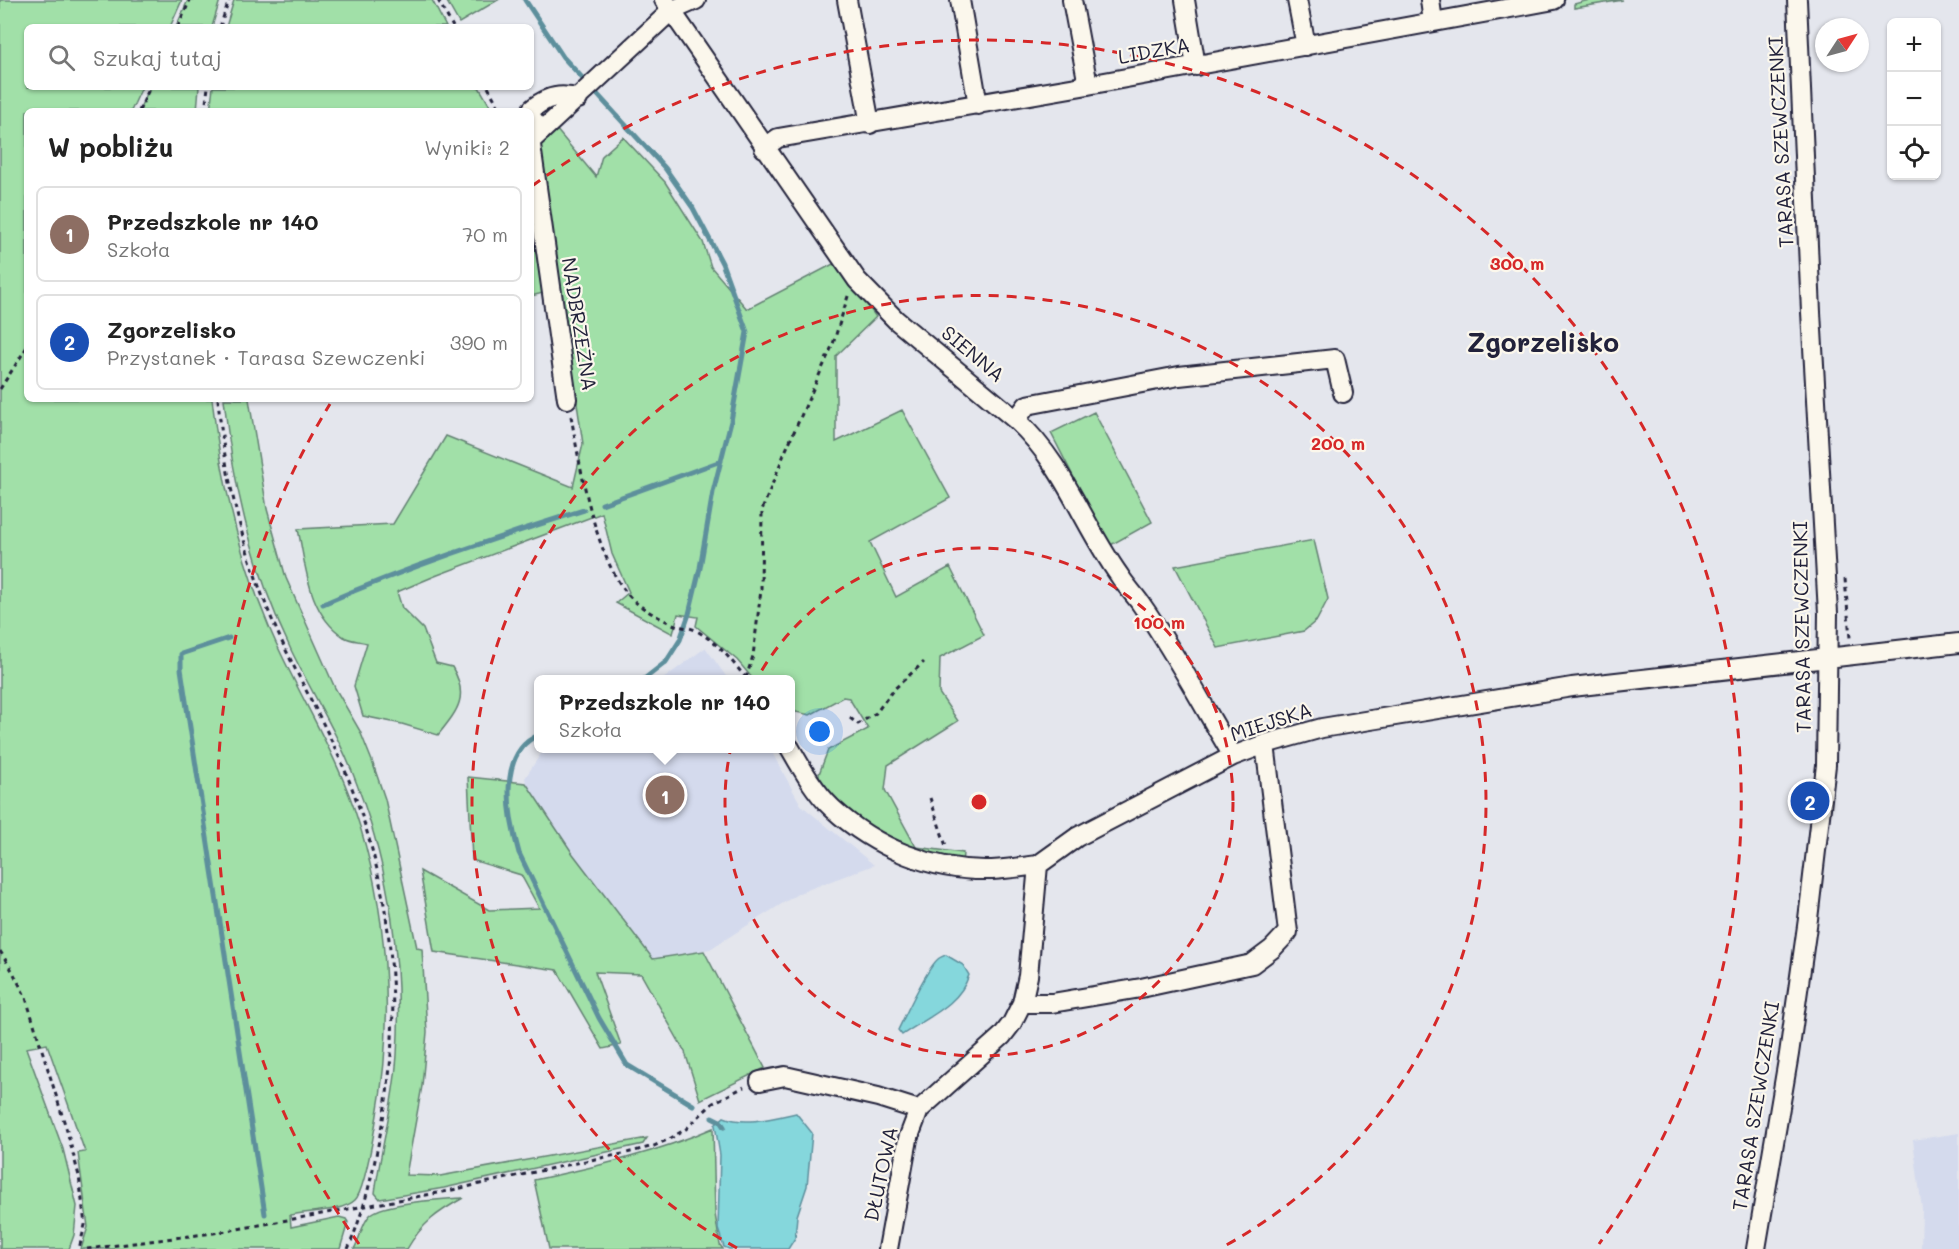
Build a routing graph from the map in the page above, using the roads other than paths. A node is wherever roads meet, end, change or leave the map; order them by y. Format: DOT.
graph roads {
  1 [pos="696,0"];
  2 [pos="848,0"];
  3 [pos="960,0"];
  4 [pos="1072,0"];
  5 [pos="1185,0"];
  6 [pos="1298,0"];
  7 [pos="1430,0"];
  8 [pos="1554,0"];
  9 [pos="1797,0"];
  10 [pos="668,6"];
  11 [pos="1433,22"];
  12 [pos="1306,46"];
  13 [pos="1196,66"];
  14 [pos="1088,86"];
  15 [pos="978,105"];
  16 [pos="870,124"];
  17 [pos="535,139"];
  18 [pos="764,148"];
  19 [pos="1343,393"];
  20 [pos="567,399"];
  21 [pos="1016,420"];
  22 [pos="1959,643"];
  23 [pos="1829,658"];
  24 [pos="1265,744"];
  25 [pos="793,753"];
  26 [pos="1233,756"];
  27 [pos="1038,865"];
  28 [pos="1022,1003"];
  29 [pos="760,1081"];
  30 [pos="919,1110"];
  31 [pos="892,1248"];
  32 [pos="1756,1249"];
  1 -- 10 [label="street, NADBRZEŻNA"];
  2 -- 16 [label="street"];
  3 -- 15 [label="street"];
  4 -- 14 [label="street"];
  5 -- 13 [label="street"];
  6 -- 12 [label="street"];
  7 -- 11 [label="street"];
  8 -- 11 [label="street, LIDZKA"];
  9 -- 23 [label="street, TARASA SZEWCZENKI"];
  10 -- 17 [label="street, NADBRZEŻNA"];
  10 -- 18 [label="street, SIENNA"];
  11 -- 12 [label="street, LIDZKA"];
  12 -- 13 [label="street, LIDZKA"];
  13 -- 14 [label="street, LIDZKA"];
  14 -- 15 [label="street, LIDZKA"];
  15 -- 16 [label="street, LIDZKA"];
  16 -- 18 [label="street, LIDZKA"];
  17 -- 20 [label="street, NADBRZEŻNA"];
  18 -- 21 [label="street, SIENNA"];
  19 -- 21 [label="street"];
  21 -- 26 [label="street, SIENNA"];
  22 -- 23 [label="street, MIEJSKA"];
  23 -- 24 [label="street, MIEJSKA"];
  23 -- 32 [label="street, TARASA SZEWCZENKI"];
  24 -- 26 [label="street, MIEJSKA"];
  24 -- 28 [label="street"];
  25 -- 27 [label="street"];
  26 -- 27 [label="street, MIEJSKA"];
  27 -- 28 [label="street"];
  28 -- 30 [label="street"];
  29 -- 30 [label="street"];
  30 -- 31 [label="street, DŁUTOWA"];
}
